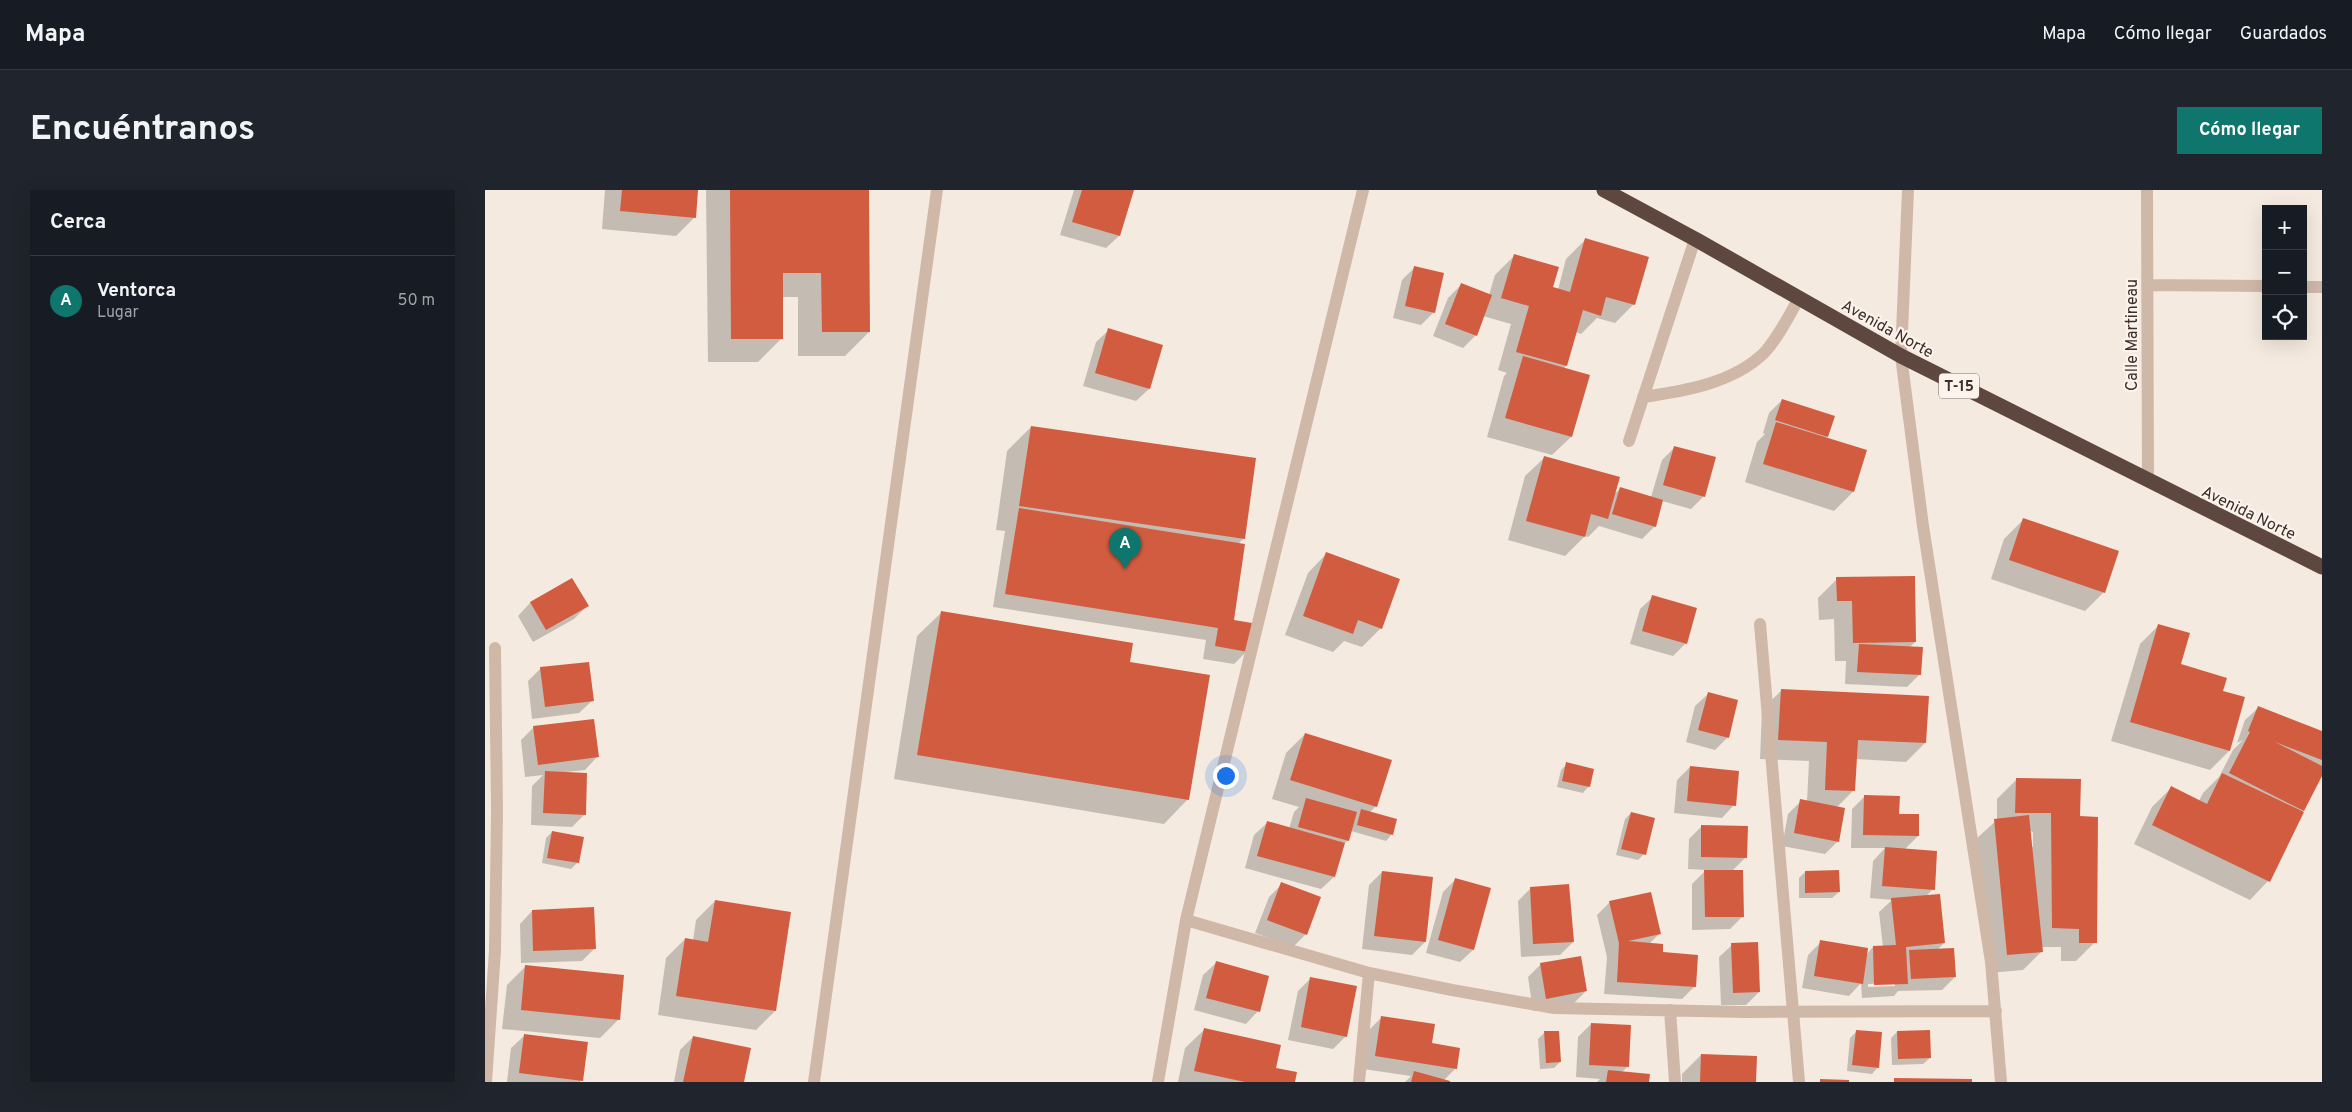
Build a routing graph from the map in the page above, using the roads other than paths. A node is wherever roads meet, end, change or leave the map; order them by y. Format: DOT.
graph roads {
  1 [pos="937,190"];
  2 [pos="1363,190"];
  3 [pos="1604,190"];
  4 [pos="1908,190"];
  5 [pos="2147,190"];
  6 [pos="1695,239"];
  7 [pos="2147,285"];
  8 [pos="2262,286"];
  9 [pos="2307,287"];
  10 [pos="2322,287"];
  11 [pos="1799,298"];
  12 [pos="1901,356"];
  13 [pos="1643,397"];
  14 [pos="1629,441"];
  15 [pos="2148,481"];
  16 [pos="2322,568"];
  17 [pos="1760,624"];
  18 [pos="495,648"];
  19 [pos="1186,920"];
  20 [pos="1369,973"];
  21 [pos="1670,1010"];
  22 [pos="1793,1012"];
  23 [pos="1996,1012"];
  24 [pos="486,1082"];
  25 [pos="814,1082"];
  26 [pos="1158,1082"];
  27 [pos="1359,1082"];
  28 [pos="1675,1082"];
  29 [pos="1799,1082"];
  30 [pos="2001,1082"];
  1 -- 25 [label="street"];
  2 -- 19 [label="street"];
  3 -- 6 [label="highway, Avenida Norte / T-15"];
  4 -- 12 [label="street"];
  5 -- 7 [label="street, Calle Martineau"];
  6 -- 11 [label="highway, Avenida Norte / T-15"];
  6 -- 13 [label="street"];
  7 -- 8 [label="street"];
  7 -- 15 [label="street, Calle Martineau"];
  9 -- 10 [label="street"];
  11 -- 12 [label="highway, Avenida Norte / T-15"];
  11 -- 13 [label="street"];
  12 -- 15 [label="highway, Avenida Norte / T-15"];
  12 -- 23 [label="street"];
  13 -- 14 [label="street"];
  15 -- 16 [label="highway, Avenida Norte / T-15"];
  17 -- 22 [label="street"];
  18 -- 24 [label="street"];
  19 -- 20 [label="street"];
  19 -- 26 [label="street"];
  20 -- 21 [label="street"];
  20 -- 27 [label="street"];
  21 -- 22 [label="street"];
  21 -- 28 [label="street"];
  22 -- 23 [label="street"];
  22 -- 29 [label="street"];
  23 -- 30 [label="street"];
}
